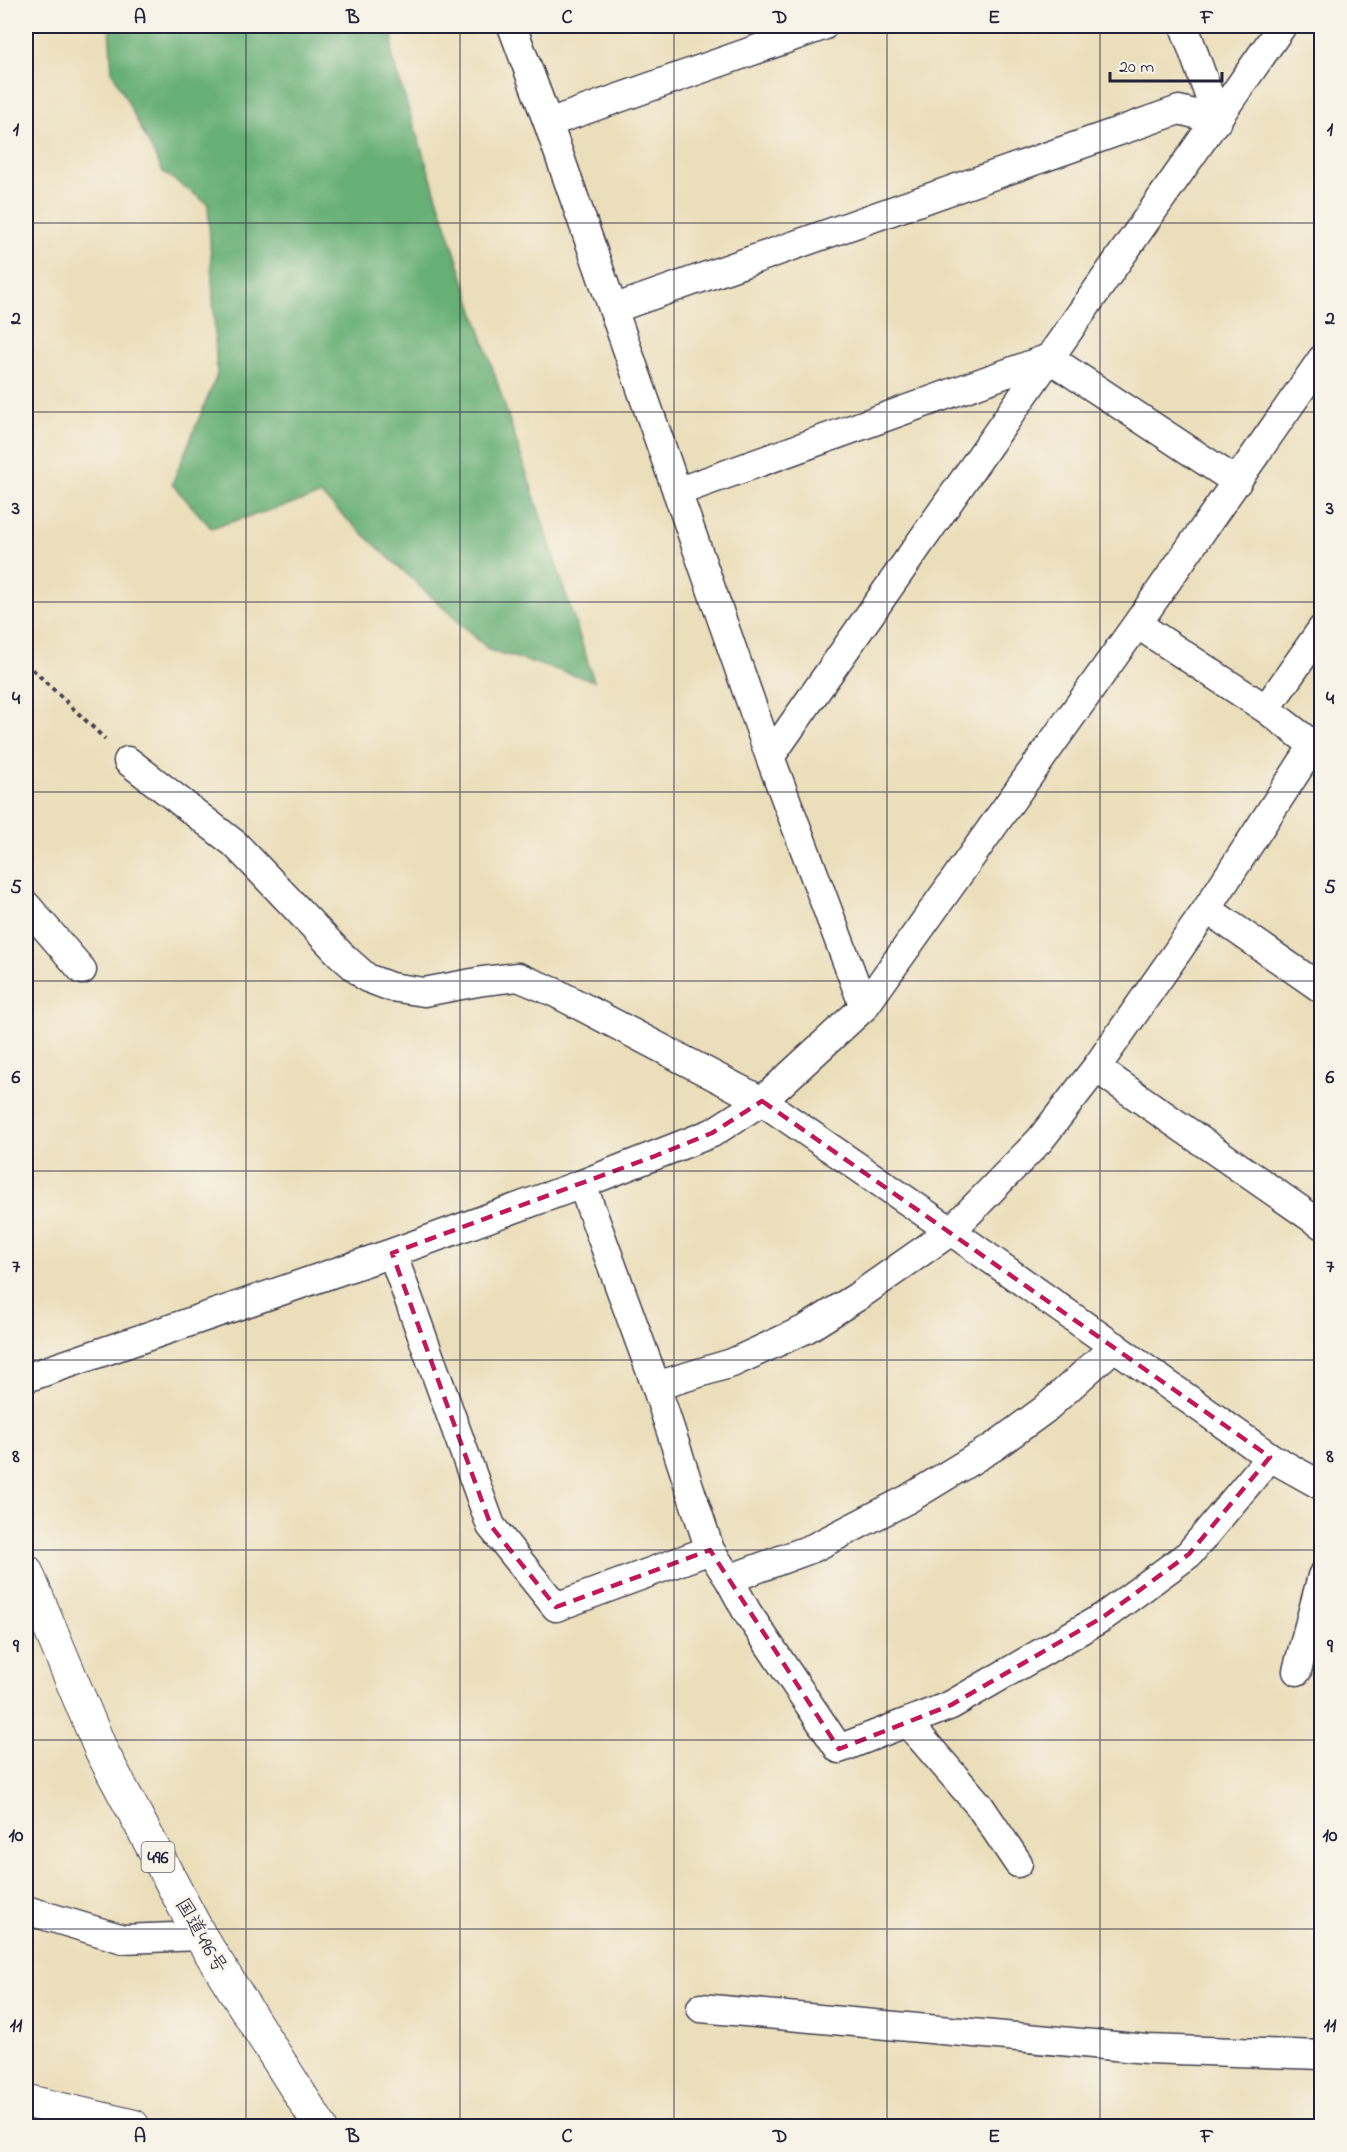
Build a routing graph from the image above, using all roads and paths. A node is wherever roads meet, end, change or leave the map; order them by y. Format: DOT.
graph roads {
  1 [pos="512,26"];
  2 [pos="823,26"];
  3 [pos="1184,26"];
  4 [pos="1282,26"];
  5 [pos="1218,120"];
  6 [pos="548,123"];
  7 [pos="613,309"];
  8 [pos="1049,358"];
  9 [pos="1322,359"];
  10 [pos="1237,482"];
  11 [pos="677,492"];
  12 [pos="1137,624"];
  13 [pos="1322,629"];
  14 [pos="26,663"];
  15 [pos="1266,709"];
  16 [pos="1317,749"];
  17 [pos="770,757"];
  18 [pos="128,761"];
  19 [pos="26,905"];
  20 [pos="1207,909"];
  21 [pos="82,970"];
  22 [pos="1322,989"];
  23 [pos="864,1007"];
  24 [pos="1096,1068"];
  25 [pos="762,1101"];
  26 [pos="582,1184"];
  27 [pos="1322,1225"];
  28 [pos="951,1231"];
  29 [pos="392,1253"];
  30 [pos="1115,1346"];
  31 [pos="26,1378"];
  32 [pos="656,1386"];
  33 [pos="1270,1457"];
  34 [pos="1322,1486"];
  35 [pos="710,1550"];
  36 [pos="26,1571"];
  37 [pos="1322,1576"];
  38 [pos="729,1580"];
  39 [pos="1297,1671"];
  40 [pos="908,1723"];
  41 [pos="1018,1863"];
  42 [pos="26,1910"];
  43 [pos="200,1936"];
  44 [pos="701,2008"];
  45 [pos="1322,2055"];
  46 [pos="26,2101"];
  47 [pos="133,2127"];
  48 [pos="320,2127"];
  1 -- 6 [label="street"];
  2 -- 6 [label="street"];
  3 -- 5 [label="street"];
  4 -- 5 [label="street"];
  5 -- 7 [label="street"];
  5 -- 8 [label="street"];
  6 -- 7 [label="street"];
  7 -- 11 [label="street"];
  8 -- 10 [label="street"];
  8 -- 11 [label="street"];
  8 -- 17 [label="street"];
  9 -- 10 [label="street"];
  10 -- 12 [label="street"];
  11 -- 17 [label="street"];
  12 -- 15 [label="street"];
  12 -- 23 [label="street"];
  13 -- 15 [label="street"];
  14 -- 18 [label="path"];
  15 -- 16 [label="street"];
  16 -- 20 [label="street"];
  17 -- 23 [label="street"];
  18 -- 25 [label="street"];
  19 -- 21 [label="street"];
  20 -- 22 [label="street"];
  20 -- 24 [label="street"];
  23 -- 25 [label="street"];
  24 -- 27 [label="street"];
  24 -- 28 [label="street"];
  25 -- 26 [label="street"];
  25 -- 28 [label="street"];
  26 -- 29 [label="street"];
  26 -- 32 [label="street"];
  28 -- 30 [label="street"];
  28 -- 32 [label="street"];
  29 -- 31 [label="street"];
  29 -- 35 [label="street"];
  30 -- 33 [label="street"];
  30 -- 38 [label="street"];
  32 -- 35 [label="street"];
  33 -- 34 [label="street"];
  33 -- 40 [label="street"];
  35 -- 38 [label="street"];
  36 -- 43 [label="highway, 国道496号 / 496"];
  37 -- 39 [label="street"];
  38 -- 40 [label="street"];
  40 -- 41 [label="street"];
  42 -- 43 [label="street"];
  43 -- 48 [label="highway, 国道496号 / 496"];
  44 -- 45 [label="street"];
  46 -- 47 [label="highway"];
}
